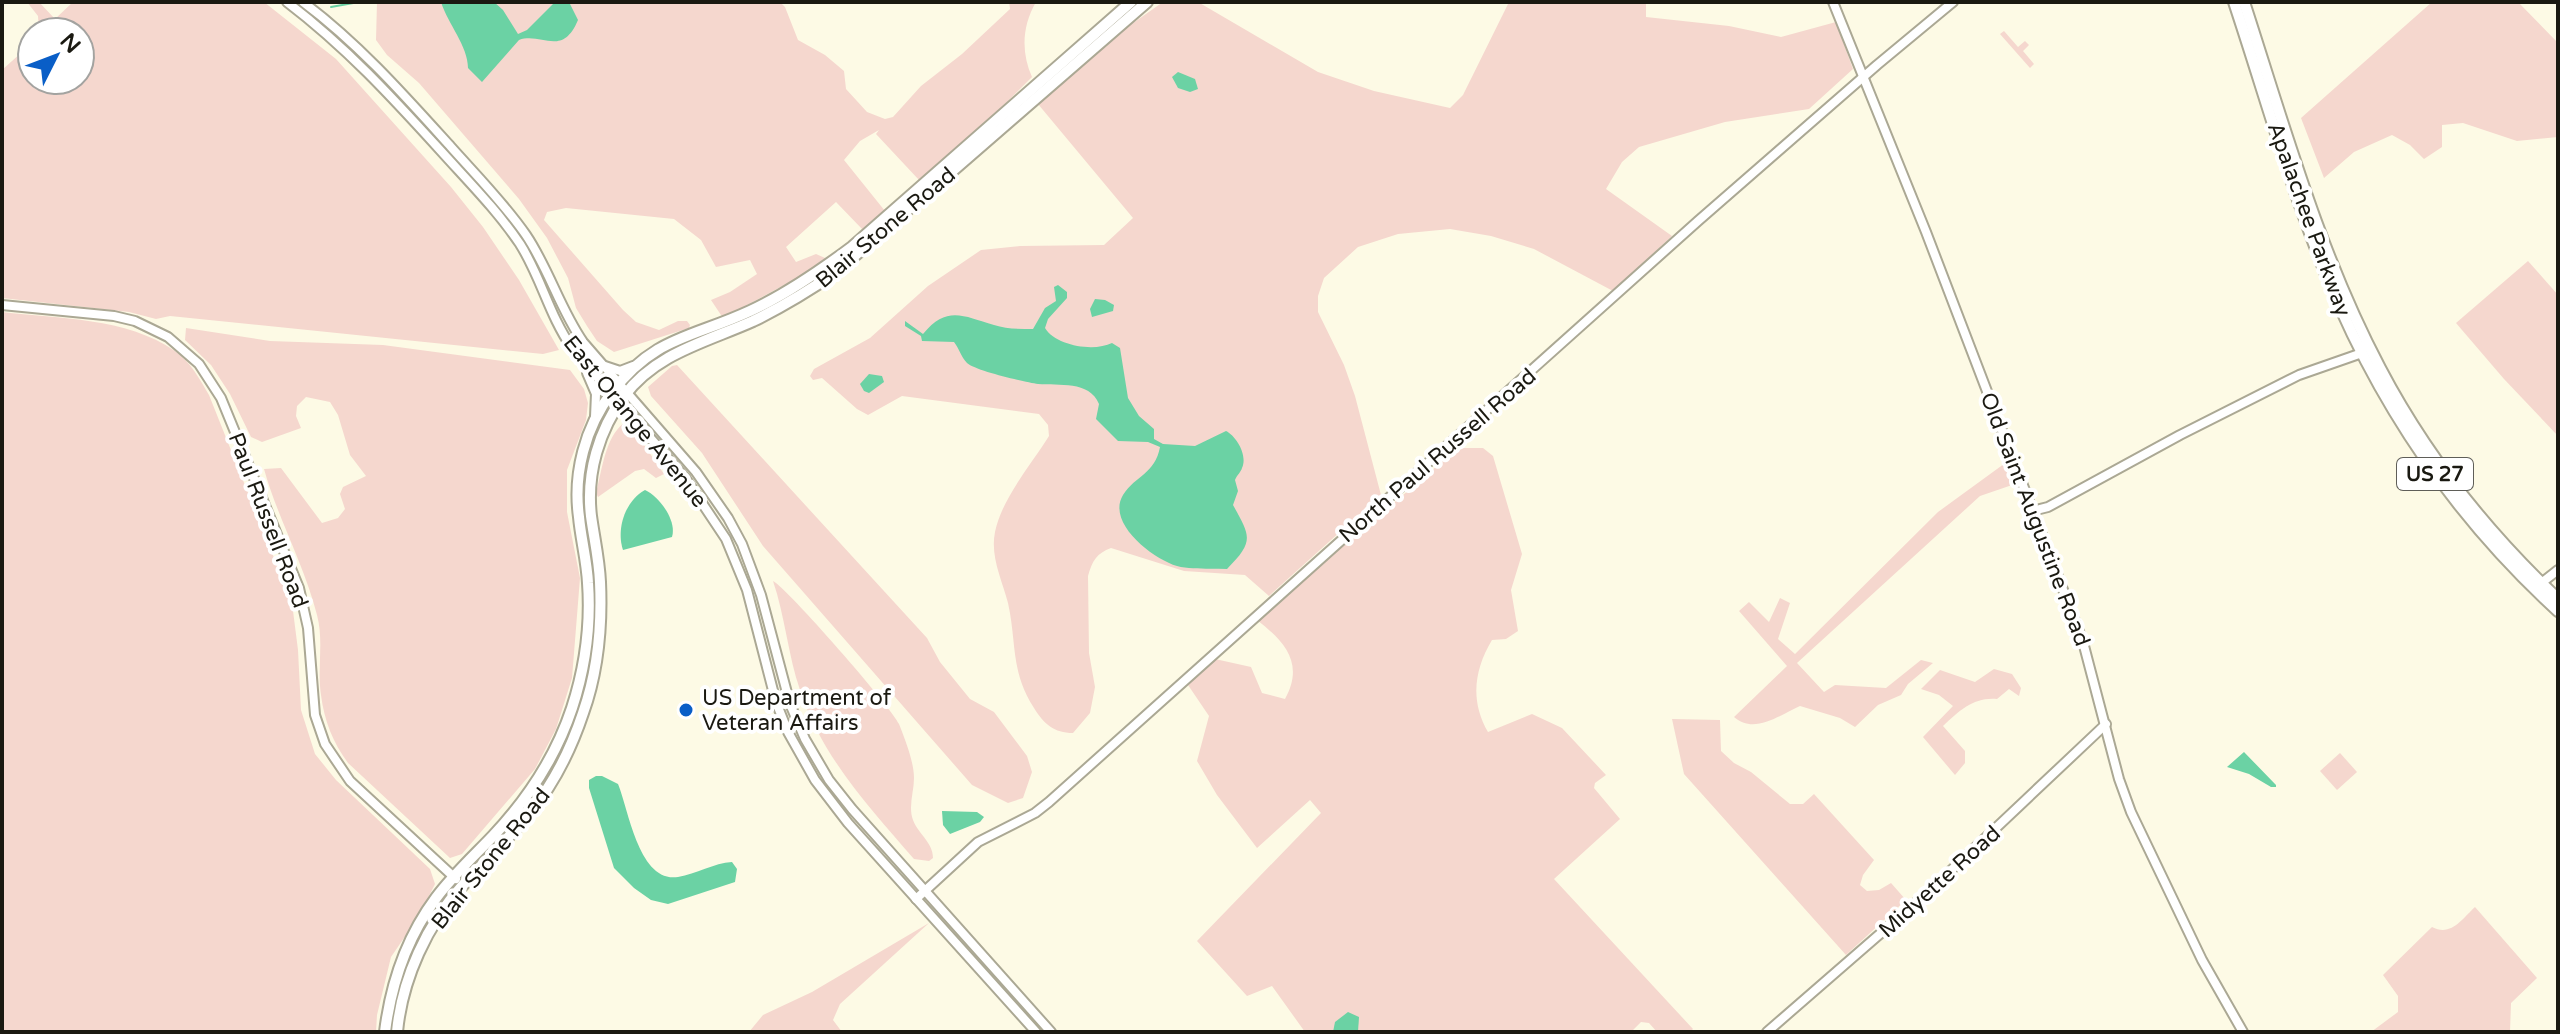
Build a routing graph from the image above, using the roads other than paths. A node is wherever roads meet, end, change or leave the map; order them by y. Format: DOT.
graph roads {
  1 [pos="287,2"];
  2 [pos="303,2"];
  3 [pos="1131,2"];
  4 [pos="1147,2"];
  5 [pos="1833,2"];
  6 [pos="1953,2"];
  7 [pos="2234,2"];
  8 [pos="2244,2"];
  9 [pos="1863,77"];
  10 [pos="416,116"];
  11 [pos="2,305"];
  12 [pos="2362,353"];
  13 [pos="577,355"];
  14 [pos="641,361"];
  15 [pos="601,364"];
  16 [pos="619,383"];
  17 [pos="611,393"];
  18 [pos="627,393"];
  19 [pos="619,403"];
  20 [pos="594,421"];
  21 [pos="637,424"];
  22 [pos="603,432"];
  23 [pos="2451,496"];
  24 [pos="2470,504"];
  25 [pos="2032,511"];
  26 [pos="2558,570"];
  27 [pos="2537,586"];
  28 [pos="2558,599"];
  29 [pos="2558,611"];
  30 [pos="586,642"];
  31 [pos="598,643"];
  32 [pos="783,683"];
  33 [pos="771,687"];
  34 [pos="2106,724"];
  35 [pos="453,876"];
  36 [pos="463,885"];
  37 [pos="924,891"];
  38 [pos="916,899"];
  39 [pos="385,1032"];
  40 [pos="397,1032"];
  41 [pos="1036,1032"];
  42 [pos="1051,1032"];
  43 [pos="1767,1032"];
  44 [pos="2243,1032"];
  1 -- 10 [label="street, East Orange Avenue"];
  2 -- 10 [label="street, East Orange Avenue"];
  3 -- 14 [label="main road, Blair Stone Road"];
  4 -- 18 [label="main road, Blair Stone Road"];
  5 -- 9 [label="street, Old Saint Augustine Road"];
  6 -- 9 [label="street, North Paul Russell Road"];
  7 -- 12 [label="main road, Apalachee Parkway / US 27"];
  8 -- 24 [label="main road, Apalachee Parkway / US 27"];
  9 -- 25 [label="street, Old Saint Augustine Road"];
  9 -- 37 [label="street, North Paul Russell Road"];
  10 -- 13 [label="street, East Orange Avenue"];
  10 -- 15 [label="street, East Orange Avenue"];
  11 -- 35 [label="street, Paul Russell Road"];
  12 -- 23 [label="main road, Apalachee Parkway / US 27"];
  12 -- 25 [label="street"];
  13 -- 17 [label="street, East Orange Avenue"];
  13 -- 20 [label="street"];
  14 -- 15 [label="street"];
  14 -- 16 [label="main road, Blair Stone Road"];
  15 -- 16 [label="street, East Orange Avenue"];
  16 -- 17 [label="main road, Blair Stone Road"];
  16 -- 18 [label="street, East Orange Avenue"];
  17 -- 19 [label="street, East Orange Avenue"];
  17 -- 20 [label="main road, Blair Stone Road"];
  18 -- 19 [label="main road, Blair Stone Road"];
  18 -- 32 [label="street, East Orange Avenue"];
  19 -- 21 [label="street, East Orange Avenue"];
  19 -- 22 [label="main road, Blair Stone Road"];
  20 -- 30 [label="main road, Blair Stone Road"];
  21 -- 22 [label="street"];
  21 -- 33 [label="street, East Orange Avenue"];
  22 -- 31 [label="main road, Blair Stone Road"];
  23 -- 24 [label="main road"];
  23 -- 27 [label="main road, Apalachee Parkway / US 27"];
  24 -- 27 [label="main road, Apalachee Parkway / US 27"];
  25 -- 34 [label="street, Old Saint Augustine Road"];
  26 -- 27 [label="street"];
  27 -- 28 [label="main road, Apalachee Parkway / US 27"];
  27 -- 29 [label="main road, Apalachee Parkway / US 27"];
  30 -- 31 [label="main road"];
  30 -- 35 [label="main road, Blair Stone Road"];
  31 -- 36 [label="main road, Blair Stone Road"];
  32 -- 33 [label="street"];
  32 -- 37 [label="street, East Orange Avenue"];
  33 -- 38 [label="street, East Orange Avenue"];
  34 -- 43 [label="street, Midyette Road"];
  34 -- 44 [label="street, Old Saint Augustine Road"];
  35 -- 36 [label="street, Paul Russell Road"];
  35 -- 39 [label="main road, Blair Stone Road"];
  36 -- 40 [label="main road, Blair Stone Road"];
  37 -- 38 [label="street, North Paul Russell Road"];
  37 -- 42 [label="street, East Orange Avenue"];
  38 -- 41 [label="street, East Orange Avenue"];
}
